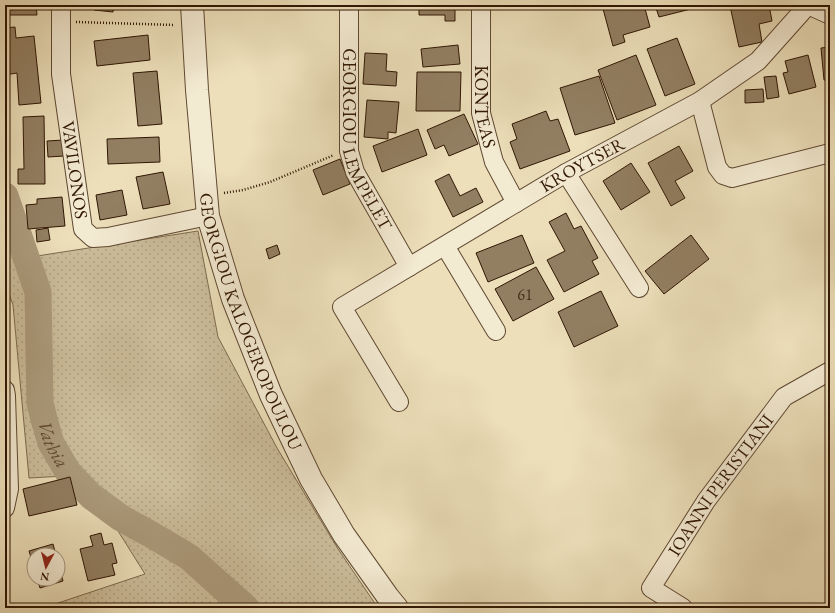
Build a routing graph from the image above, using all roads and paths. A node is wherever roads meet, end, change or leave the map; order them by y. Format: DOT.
graph roads {
  1 [pos="349,5"];
  2 [pos="481,5"];
  3 [pos="808,5"];
  4 [pos="61,13"];
  5 [pos="192,15"];
  6 [pos="830,15"];
  7 [pos="700,101"];
  8 [pos="349,150"];
  9 [pos="830,153"];
  10 [pos="566,173"];
  11 [pos="516,203"];
  12 [pos="207,206"];
  13 [pos="445,246"];
  14 [pos="409,267"];
  15 [pos="639,288"];
  16 [pos="496,331"];
  17 [pos="830,371"];
  18 [pos="5,390"];
  19 [pos="399,402"];
  20 [pos="5,508"];
  21 [pos="397,608"];
  22 [pos="683,608"];
  1 -- 8 [label="street, GEORGIOU LEMPELET"];
  2 -- 11 [label="street, KONTEAS"];
  3 -- 6 [label="street"];
  3 -- 7 [label="street, KROYTSER"];
  4 -- 5 [label="path"];
  4 -- 12 [label="street, VAVILONOS"];
  5 -- 12 [label="street, GEORGIOU KALOGEROPOULOU"];
  7 -- 9 [label="street"];
  7 -- 10 [label="street, KROYTSER"];
  8 -- 12 [label="path"];
  8 -- 14 [label="street, GEORGIOU LEMPELET"];
  10 -- 11 [label="street, KROYTSER"];
  10 -- 15 [label="street"];
  11 -- 13 [label="street, KROYTSER"];
  12 -- 21 [label="street, GEORGIOU KALOGEROPOULOU"];
  13 -- 14 [label="street, KROYTSER"];
  13 -- 16 [label="street"];
  14 -- 19 [label="street, KROYTSER"];
  17 -- 22 [label="street, IOANNI PERISTIANI"];
  18 -- 20 [label="street"];
}
